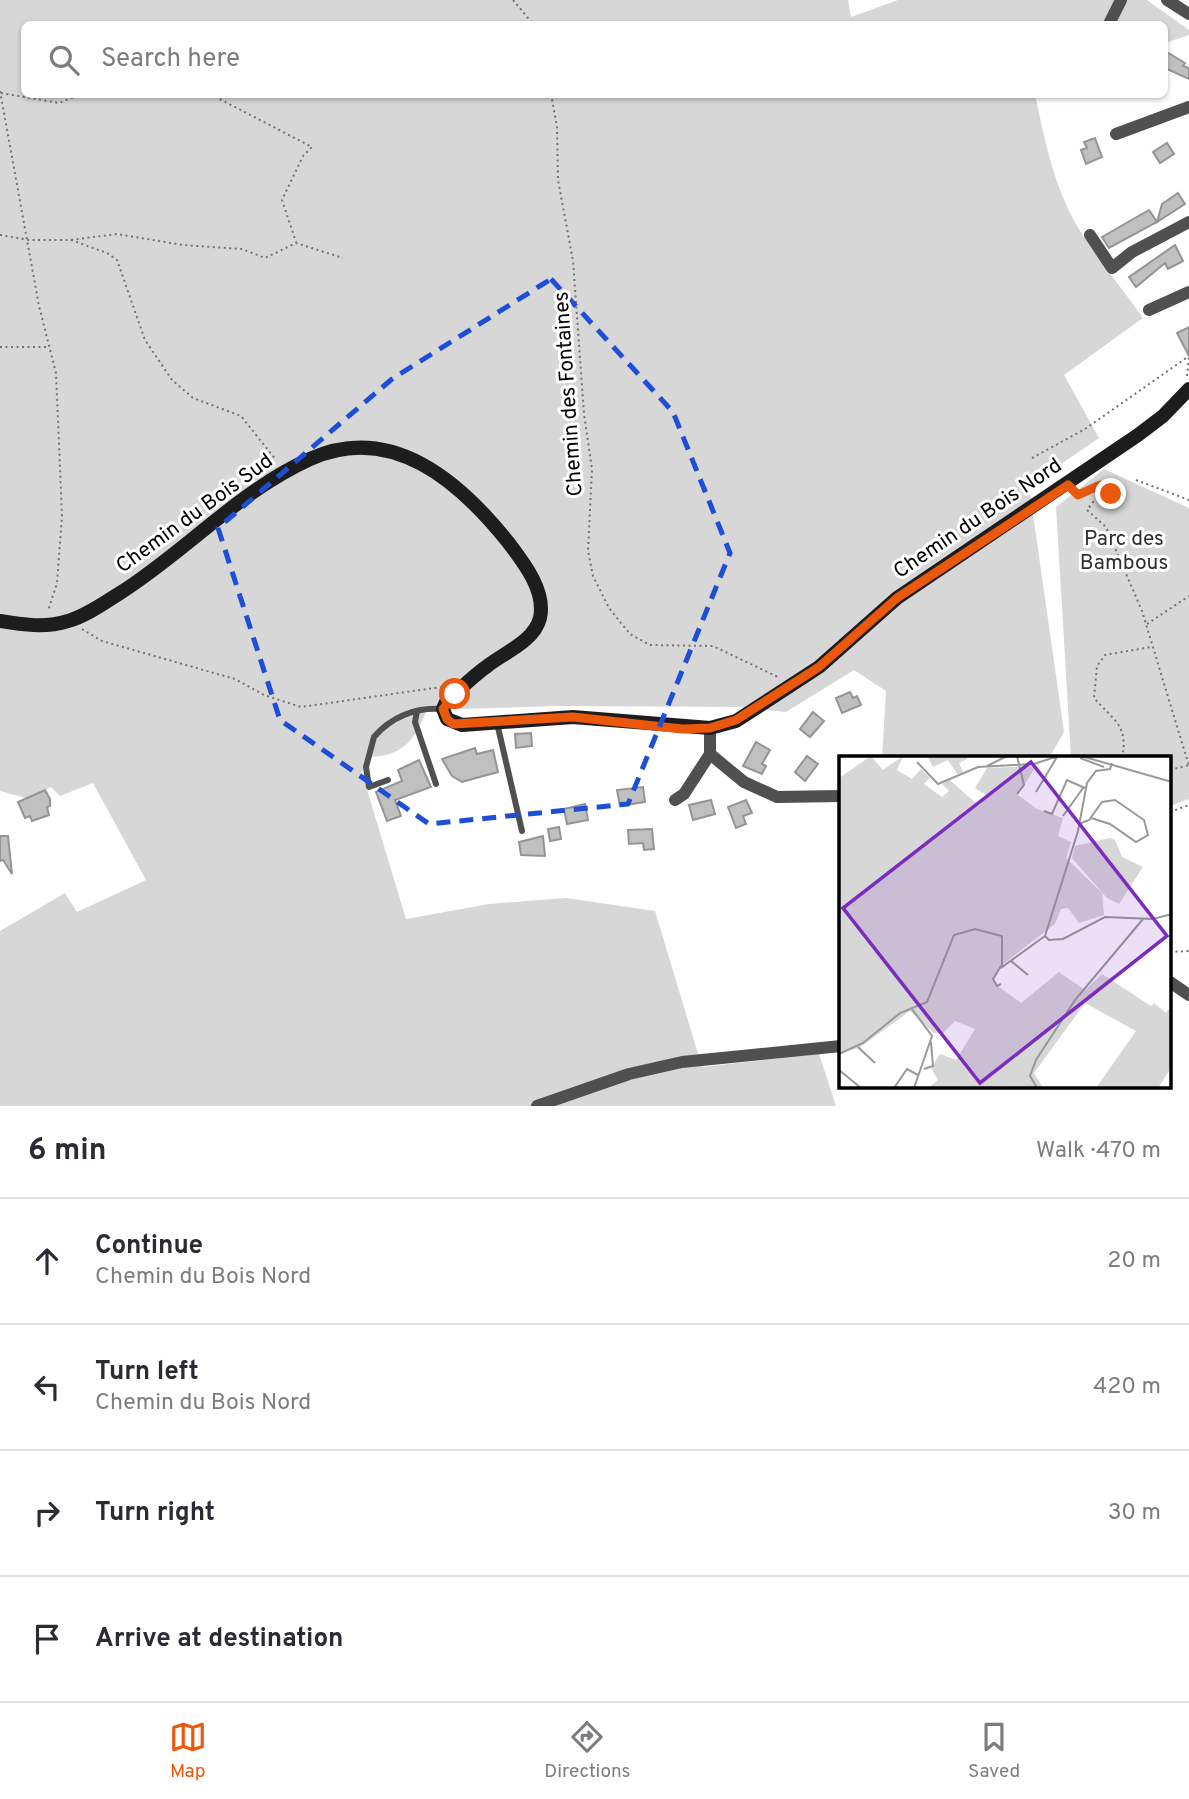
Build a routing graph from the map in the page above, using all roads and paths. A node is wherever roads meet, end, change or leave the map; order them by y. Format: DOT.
graph roads {
  1 [pos="513,0"];
  2 [pos="1121,0"];
  3 [pos="1167,0"];
  4 [pos="1189,14"];
  5 [pos="530,21"];
  6 [pos="1110,21"];
  7 [pos="0,92"];
  8 [pos="21,96"];
  9 [pos="32,98"];
  10 [pos="72,98"];
  11 [pos="218,98"];
  12 [pos="552,98"];
  13 [pos="1189,107"];
  14 [pos="1116,134"];
  15 [pos="1189,222"];
  16 [pos="0,235"];
  17 [pos="1090,235"];
  18 [pos="29,240"];
  19 [pos="70,240"];
  20 [pos="296,243"];
  21 [pos="343,258"];
  22 [pos="1189,292"];
  23 [pos="1149,310"];
  24 [pos="0,347"];
  25 [pos="50,347"];
  26 [pos="1189,356"];
  27 [pos="1188,390"];
  28 [pos="1032,458"];
  29 [pos="298,466"];
  30 [pos="1136,480"];
  31 [pos="1068,485"];
  32 [pos="1189,500"];
  33 [pos="1189,596"];
  34 [pos="0,621"];
  35 [pos="69,621"];
  36 [pos="44,625"];
  37 [pos="1146,625"];
  38 [pos="1152,646"];
  39 [pos="463,687"];
  40 [pos="789,687"];
  41 [pos="445,705"];
  42 [pos="416,710"];
  43 [pos="497,721"];
  44 [pos="710,728"];
  45 [pos="710,754"];
  46 [pos="1122,756"];
  47 [pos="1188,756"];
  48 [pos="1189,766"];
  49 [pos="388,780"];
  50 [pos="436,783"];
  51 [pos="839,796"];
  52 [pos="675,800"];
  53 [pos="1189,805"];
  54 [pos="1172,811"];
  55 [pos="522,831"];
  56 [pos="1172,983"];
  57 [pos="1189,996"];
  58 [pos="839,1046"];
  59 [pos="537,1106"];
  1 -- 5 [label="path"];
  2 -- 6 [label="street"];
  3 -- 4 [label="street"];
  7 -- 8 [label="path"];
  7 -- 18 [label="path"];
  9 -- 10 [label="path"];
  11 -- 20 [label="path"];
  12 -- 40 [label="path, Chemin des Fontaines"];
  13 -- 14 [label="street"];
  15 -- 17 [label="street"];
  16 -- 18 [label="path"];
  18 -- 19 [label="path"];
  18 -- 25 [label="path"];
  19 -- 20 [label="path"];
  19 -- 29 [label="path"];
  20 -- 21 [label="path"];
  22 -- 23 [label="street"];
  24 -- 25 [label="path"];
  25 -- 36 [label="path"];
  26 -- 27 [label="path"];
  26 -- 28 [label="path"];
  27 -- 31 [label="street, Chemin du Bois Nord"];
  29 -- 35 [label="street, Chemin du Bois Sud"];
  29 -- 39 [label="street, Chemin du Bois Sud"];
  30 -- 32 [label="path"];
  31 -- 37 [label="path"];
  31 -- 40 [label="street, Chemin du Bois Nord"];
  33 -- 37 [label="path"];
  34 -- 36 [label="street, Chemin du Bois Sud"];
  35 -- 36 [label="street, Chemin du Bois Sud"];
  35 -- 39 [label="path"];
  37 -- 38 [label="path"];
  38 -- 46 [label="path"];
  38 -- 47 [label="path"];
  39 -- 41 [label="street, Chemin du Bois Sud"];
  40 -- 44 [label="street, Chemin du Bois Nord"];
  41 -- 42 [label="lane"];
  41 -- 43 [label="street, Chemin du Bois Nord"];
  42 -- 49 [label="lane"];
  42 -- 50 [label="lane"];
  43 -- 44 [label="street, Chemin du Bois Nord"];
  43 -- 55 [label="lane"];
  44 -- 45 [label="street"];
  45 -- 51 [label="street"];
  45 -- 52 [label="street"];
  47 -- 48 [label="path"];
  53 -- 54 [label="path"];
  56 -- 57 [label="street"];
  58 -- 59 [label="street"];
}
